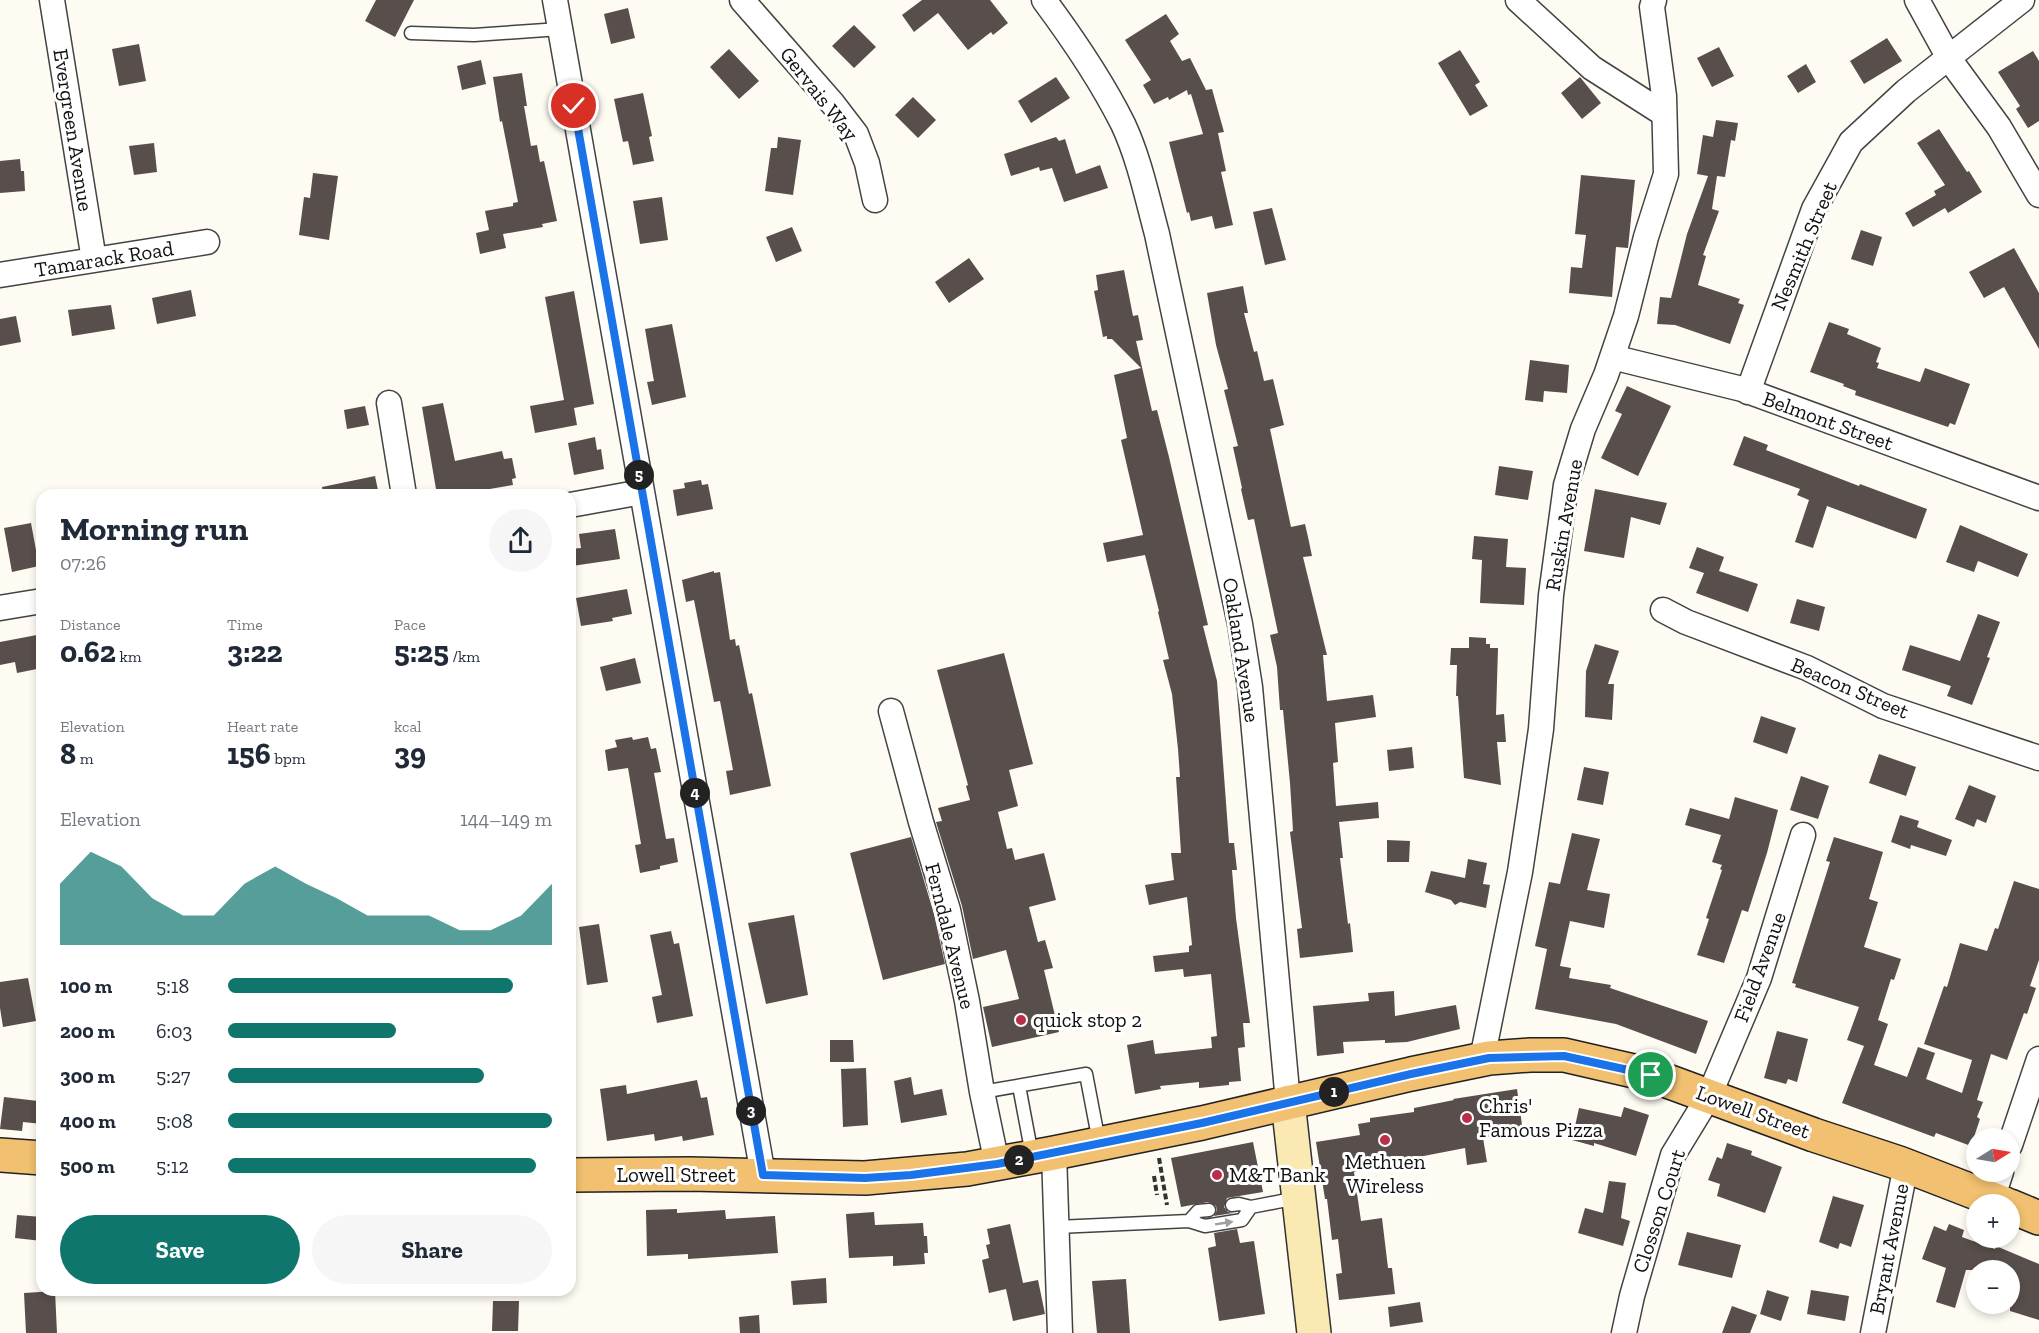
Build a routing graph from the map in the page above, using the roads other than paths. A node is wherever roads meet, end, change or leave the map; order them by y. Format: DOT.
graph roads {
  1 [pos="52,0"];
  2 [pos="555,0"];
  3 [pos="742,0"];
  4 [pos="1044,0"];
  5 [pos="1518,0"];
  6 [pos="1654,0"];
  7 [pos="1917,0"];
  8 [pos="2022,0"];
  9 [pos="560,29"];
  10 [pos="411,33"];
  11 [pos="1948,57"];
  12 [pos="1664,114"];
  13 [pos="2039,195"];
  14 [pos="875,200"];
  15 [pos="207,242"];
  16 [pos="94,260"];
  17 [pos="0,275"];
  18 [pos="1612,357"];
  19 [pos="1748,392"];
  20 [pos="388,403"];
  21 [pos="403,489"];
  22 [pos="642,492"];
  23 [pos="2039,498"];
  24 [pos="576,504"];
  25 [pos="36,602"];
  26 [pos="0,608"];
  27 [pos="1663,610"];
  28 [pos="891,711"];
  29 [pos="2039,758"];
  30 [pos="1803,835"];
  31 [pos="1482,1059"];
  32 [pos="2039,1059"];
  33 [pos="1019,1086"];
  34 [pos="982,1092"];
  35 [pos="1708,1096"];
  36 [pos="1288,1102"];
  37 [pos="2016,1128"];
  38 [pos="1099,1143"];
  39 [pos="0,1155"];
  40 [pos="1044,1155"];
  41 [pos="36,1158"];
  42 [pos="997,1164"];
  43 [pos="1906,1166"];
  44 [pos="576,1175"];
  45 [pos="763,1175"];
  46 [pos="1999,1194"];
  47 [pos="1299,1198"];
  48 [pos="1232,1205"];
  49 [pos="2020,1206"];
  50 [pos="1251,1207"];
  51 [pos="1209,1210"];
  52 [pos="2039,1218"];
  53 [pos="1190,1221"];
  54 [pos="1057,1227"];
  55 [pos="1060,1333"];
  56 [pos="1314,1333"];
  57 [pos="1624,1333"];
  58 [pos="1873,1333"];
  1 -- 16 [label="street, Evergreen Avenue"];
  2 -- 9 [label="street"];
  3 -- 14 [label="street, Gervais Way"];
  4 -- 36 [label="street, Oakland Avenue"];
  5 -- 12 [label="street"];
  6 -- 12 [label="street, Ruskin Avenue"];
  7 -- 11 [label="street"];
  8 -- 11 [label="street, Nesmith Street"];
  9 -- 10 [label="lane"];
  9 -- 22 [label="street"];
  11 -- 13 [label="street"];
  11 -- 19 [label="street, Nesmith Street"];
  12 -- 18 [label="street, Ruskin Avenue"];
  15 -- 16 [label="street, Tamarack Road"];
  16 -- 17 [label="street, Tamarack Road"];
  18 -- 19 [label="street, Belmont Street"];
  18 -- 31 [label="street, Ruskin Avenue"];
  19 -- 23 [label="street, Belmont Street"];
  20 -- 21 [label="street"];
  22 -- 24 [label="street"];
  22 -- 45 [label="street"];
  25 -- 26 [label="street"];
  27 -- 29 [label="street, Beacon Street"];
  28 -- 34 [label="street, Ferndale Avenue"];
  30 -- 35 [label="street, Field Avenue"];
  31 -- 35 [label="main road, Lowell Street"];
  31 -- 36 [label="main road, Lowell Street"];
  32 -- 37 [label="street"];
  33 -- 34 [label="lane"];
  33 -- 38 [label="lane"];
  33 -- 40 [label="lane"];
  34 -- 42 [label="street, Ferndale Avenue"];
  35 -- 43 [label="main road, Lowell Street"];
  35 -- 57 [label="street, Closson Court"];
  36 -- 38 [label="main road, Lowell Street"];
  36 -- 47 [label="street, Oakland Avenue"];
  38 -- 40 [label="main road, Lowell Street"];
  39 -- 41 [label="main road"];
  40 -- 42 [label="main road, Lowell Street"];
  40 -- 54 [label="street"];
  42 -- 45 [label="main road, Lowell Street"];
  43 -- 46 [label="main road, Lowell Street"];
  43 -- 58 [label="street, Bryant Avenue"];
  44 -- 45 [label="main road, Lowell Street"];
  47 -- 50 [label="lane"];
  47 -- 56 [label="street, Oakland Avenue"];
  48 -- 50 [label="lane"];
  49 -- 52 [label="main road, Lowell Street"];
  53 -- 50 [label="lane, one-way"];
  51 -- 53 [label="lane"];
  53 -- 54 [label="lane"];
  54 -- 55 [label="street"];
}
